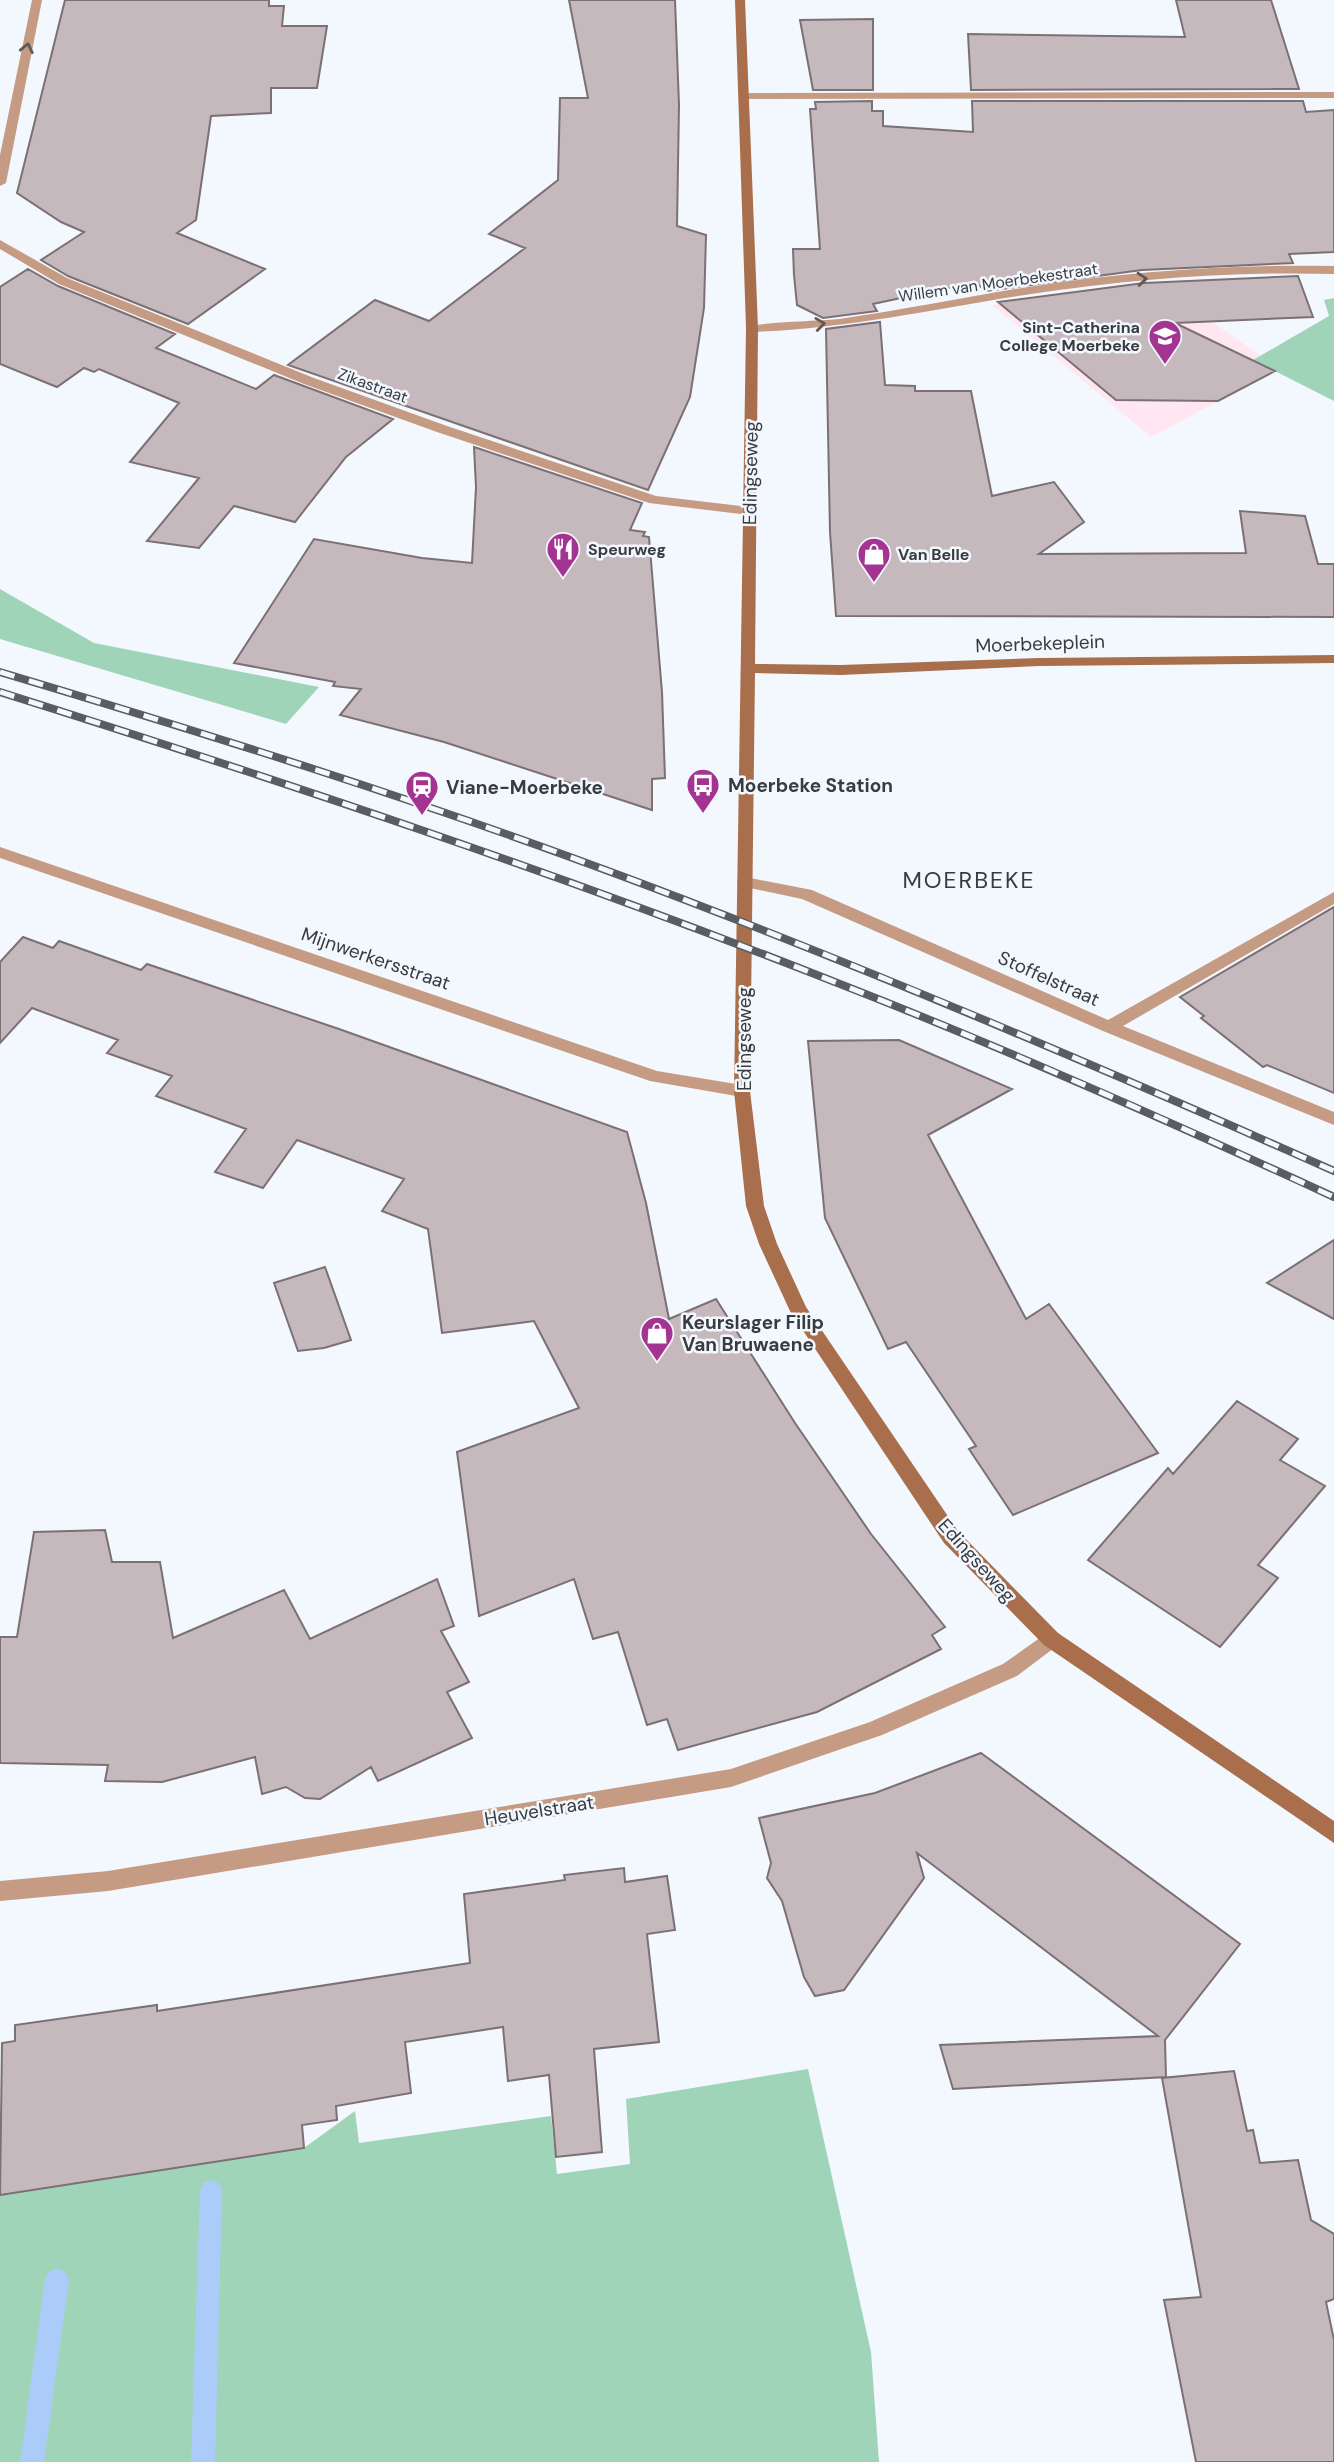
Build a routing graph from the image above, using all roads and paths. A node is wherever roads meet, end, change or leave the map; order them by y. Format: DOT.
graph roads {
  1 [pos="37,0"];
  2 [pos="740,0"];
  3 [pos="1334,95"];
  4 [pos="745,96"];
  5 [pos="0,183"];
  6 [pos="0,243"];
  7 [pos="1334,270"];
  8 [pos="752,328"];
  9 [pos="750,511"];
  10 [pos="1334,659"];
  11 [pos="747,668"];
  12 [pos="0,852"];
  13 [pos="745,882"];
  14 [pos="1334,897"];
  15 [pos="1109,1027"];
  16 [pos="742,1091"];
  17 [pos="1334,1119"];
  18 [pos="1051,1639"];
  19 [pos="1334,1833"];
  20 [pos="0,1891"];
  5 -- 1 [label="street, one-way"];
  2 -- 4 [label="main road, Edingseweg"];
  3 -- 4 [label="street"];
  4 -- 8 [label="main road, Edingseweg"];
  6 -- 9 [label="street, Zikastraat"];
  8 -- 7 [label="street, Willem van Moerbekestraat, one-way"];
  8 -- 9 [label="main road, Edingseweg"];
  9 -- 11 [label="main road, Edingseweg"];
  10 -- 11 [label="main road, Moerbekeplein"];
  11 -- 13 [label="main road, Edingseweg"];
  12 -- 16 [label="street, Mijnwerkersstraat"];
  13 -- 15 [label="street, Stoffelstraat"];
  13 -- 16 [label="main road, Edingseweg"];
  14 -- 15 [label="street"];
  15 -- 17 [label="street, Stoffelstraat"];
  16 -- 18 [label="main road, Edingseweg"];
  18 -- 19 [label="main road, Edingseweg"];
  18 -- 20 [label="street, Heuvelstraat"];
}
